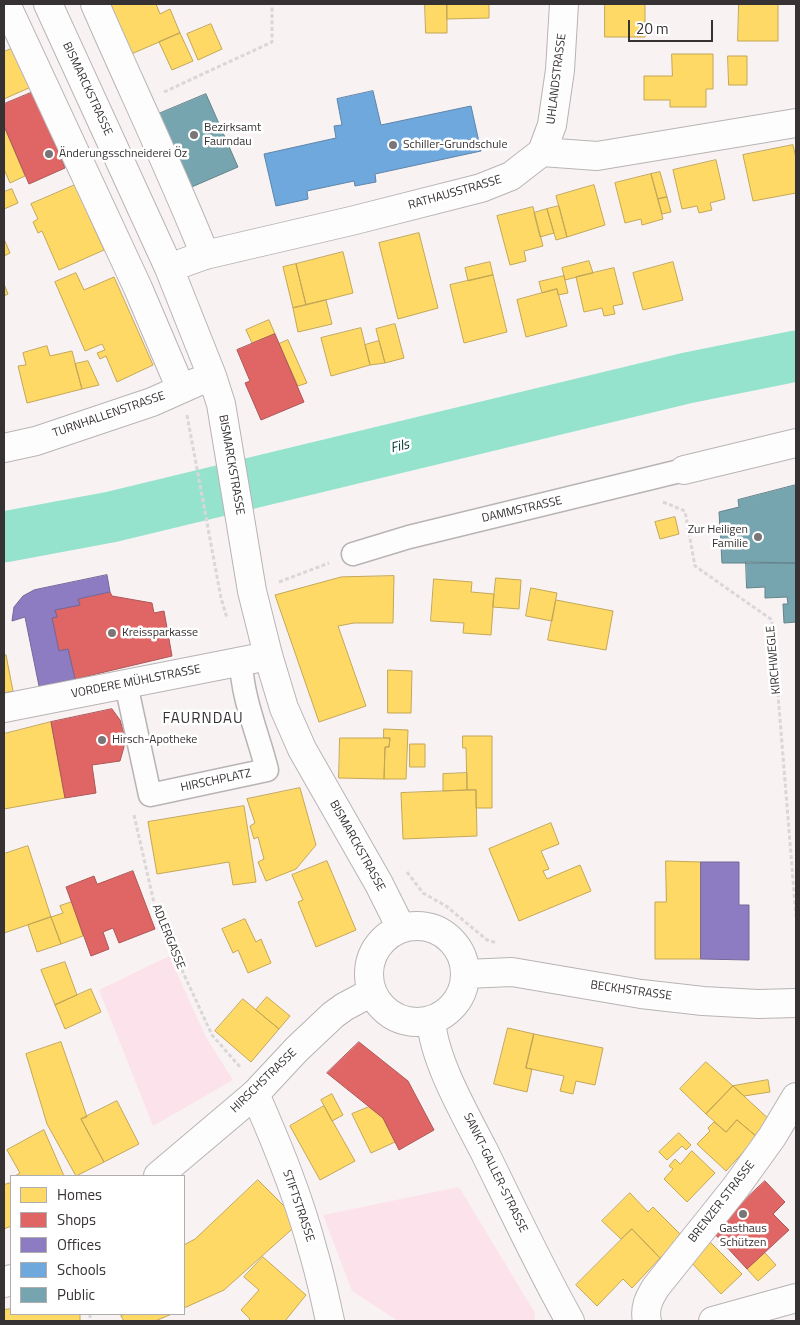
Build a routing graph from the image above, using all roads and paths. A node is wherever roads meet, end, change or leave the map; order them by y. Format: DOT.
graph roads {
  1 [pos="6,4"];
  2 [pos="48,4"];
  3 [pos="95,4"];
  4 [pos="272,4"];
  5 [pos="564,4"];
  6 [pos="138,103"];
  7 [pos="796,123"];
  8 [pos="542,152"];
  9 [pos="205,254"];
  10 [pos="168,268"];
  11 [pos="212,376"];
  12 [pos="181,389"];
  13 [pos="191,434"];
  14 [pos="796,443"];
  15 [pos="4,448"];
  16 [pos="684,470"];
  17 [pos="620,486"];
  18 [pos="353,554"];
  19 [pos="252,591"];
  20 [pos="221,598"];
  21 [pos="268,655"];
  22 [pos="241,661"];
  23 [pos="128,691"];
  24 [pos="4,708"];
  25 [pos="150,795"];
  26 [pos="379,884"];
  27 [pos="796,916"];
  28 [pos="401,928"];
  29 [pos="502,944"];
  30 [pos="466,974"];
  31 [pos="372,992"];
  32 [pos="796,1004"];
  33 [pos="431,1020"];
  34 [pos="251,1084"];
  35 [pos="796,1097"];
  36 [pos="159,1175"];
  37 [pos="796,1298"];
  38 [pos="647,1314"];
  39 [pos="330,1321"];
  40 [pos="570,1321"];
  41 [pos="712,1321"];
  1 -- 12 [label="street"];
  2 -- 10 [label="street, BISMARCKSTRASSE"];
  3 -- 6 [label="street"];
  4 -- 6 [label="path"];
  5 -- 8 [label="street, UHLANDSTRASSE"];
  6 -- 9 [label="street"];
  7 -- 8 [label="street"];
  8 -- 9 [label="street, RATHAUSSTRASSE"];
  9 -- 10 [label="street, RATHAUSSTRASSE"];
  10 -- 11 [label="street, BISMARCKSTRASSE"];
  11 -- 12 [label="street, TURNHALLENSTRASSE"];
  11 -- 19 [label="street, BISMARCKSTRASSE"];
  12 -- 15 [label="street, TURNHALLENSTRASSE"];
  13 -- 20 [label="path"];
  14 -- 16 [label="street, DAMMSTRASSE"];
  16 -- 17 [label="street, DAMMSTRASSE"];
  17 -- 18 [label="street, DAMMSTRASSE"];
  17 -- 27 [label="path, KIRCHWEGLE"];
  18 -- 19 [label="path"];
  19 -- 21 [label="street, BISMARCKSTRASSE"];
  21 -- 22 [label="street, VORDERE MÜHLSTRASSE"];
  21 -- 26 [label="street, BISMARCKSTRASSE"];
  22 -- 23 [label="street, VORDERE MÜHLSTRASSE"];
  22 -- 25 [label="street, HIRSCHPLATZ"];
  23 -- 24 [label="street, VORDERE MÜHLSTRASSE"];
  23 -- 25 [label="street"];
  25 -- 34 [label="path, ADLERGASSE"];
  26 -- 28 [label="street, BISMARCKSTRASSE"];
  26 -- 29 [label="path"];
  28 -- 30 [label="street"];
  28 -- 31 [label="street"];
  30 -- 32 [label="street, BECKHSTRASSE"];
  30 -- 33 [label="street"];
  31 -- 33 [label="street"];
  31 -- 34 [label="street, HIRSCHSTRASSE"];
  33 -- 40 [label="street, SANKT-GALLER-STRASSE"];
  34 -- 36 [label="street, HIRSCHSTRASSE"];
  34 -- 39 [label="street, STIFTSTRASSE"];
  35 -- 38 [label="street, BRENZER STRASSE"];
  37 -- 41 [label="street"];
}
